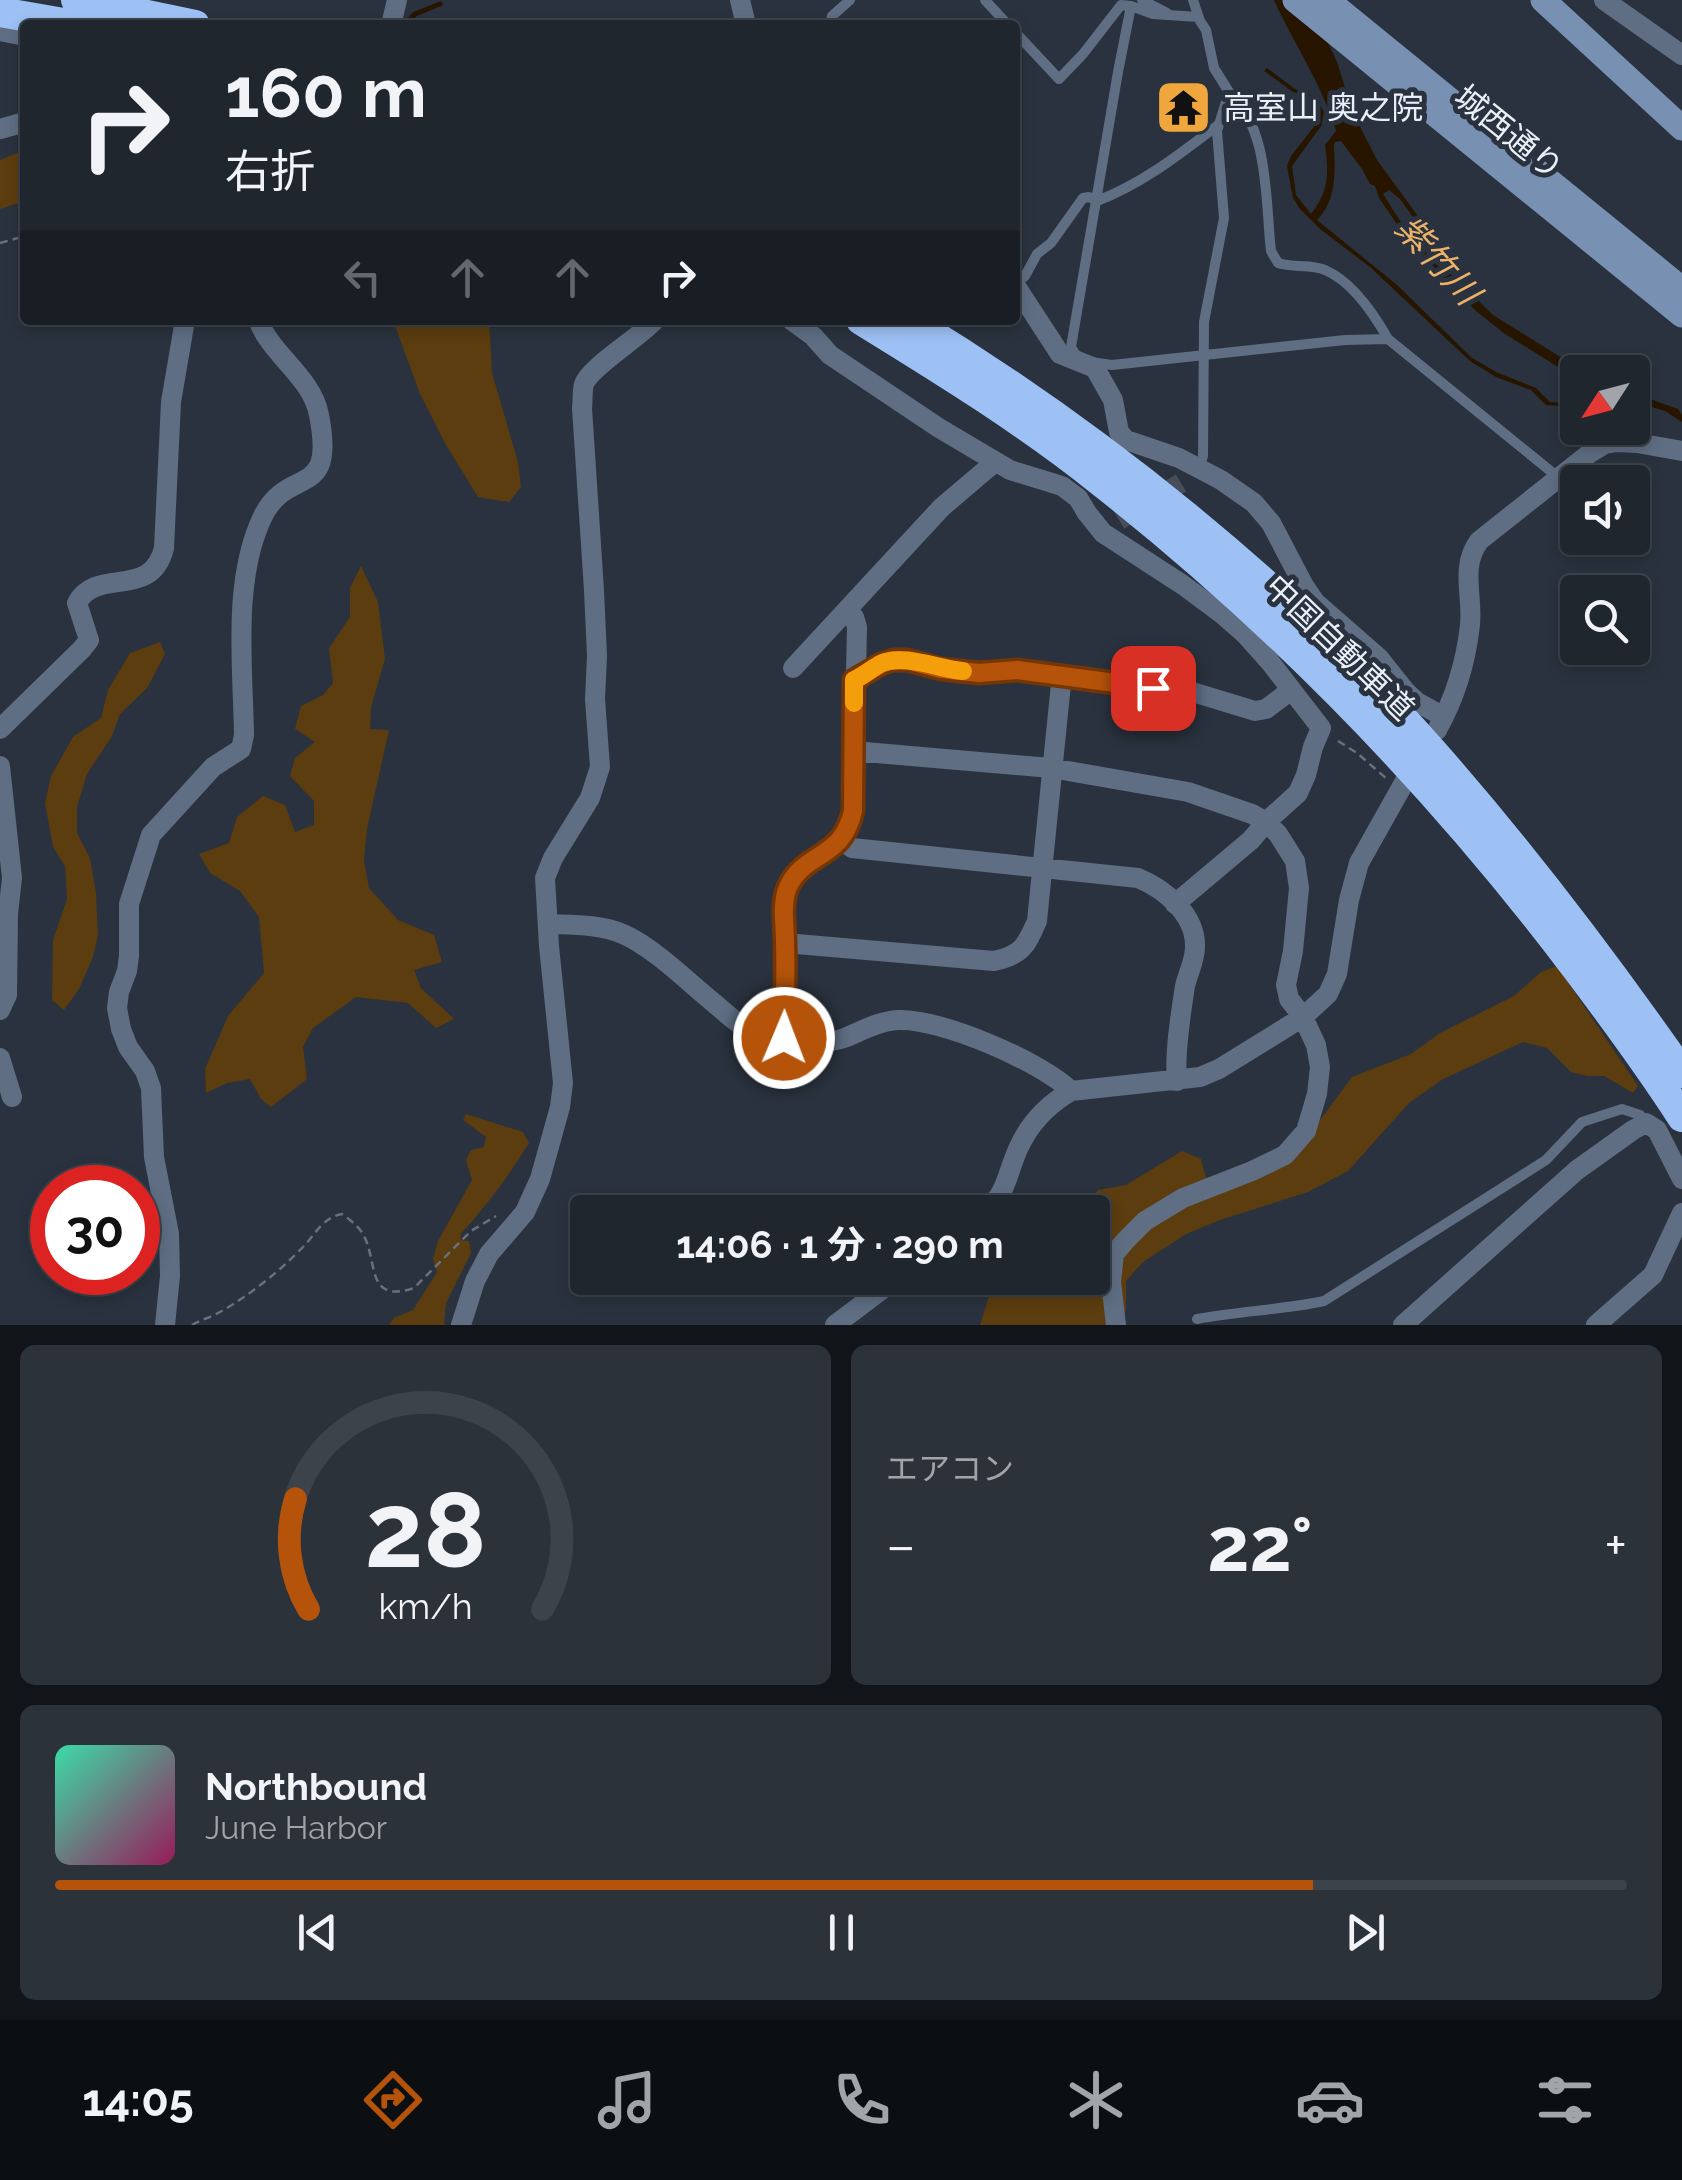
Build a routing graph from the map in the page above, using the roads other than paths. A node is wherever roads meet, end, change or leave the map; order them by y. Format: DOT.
graph roads {
  1 [pos="76,0"];
  2 [pos="850,0"];
  3 [pos="985,0"];
  4 [pos="1193,0"];
  5 [pos="1294,0"];
  6 [pos="1543,0"];
  7 [pos="1604,0"];
  8 [pos="1137,3"];
  9 [pos="0,12"];
  10 [pos="1326,13"];
  11 [pos="1198,17"];
  12 [pos="46,20"];
  13 [pos="171,20"];
  14 [pos="831,20"];
  15 [pos="1003,20"];
  16 [pos="1020,37"];
  17 [pos="1682,55"];
  18 [pos="1229,92"];
  19 [pos="1218,125"];
  20 [pos="1682,128"];
  21 [pos="1096,200"];
  22 [pos="1020,280"];
  23 [pos="1682,289"];
  24 [pos="1020,292"];
  25 [pos="1682,314"];
  26 [pos="184,325"];
  27 [pos="260,325"];
  28 [pos="651,325"];
  29 [pos="798,325"];
  30 [pos="869,325"];
  31 [pos="916,325"];
  32 [pos="1388,339"];
  33 [pos="1203,355"];
  34 [pos="1081,362"];
  35 [pos="1682,451"];
  36 [pos="995,462"];
  37 [pos="1199,468"];
  38 [pos="1559,478"];
  39 [pos="1182,483"];
  40 [pos="848,611"];
  41 [pos="793,668"];
  42 [pos="1062,674"];
  43 [pos="854,680"];
  44 [pos="1290,691"];
  45 [pos="0,729"];
  46 [pos="853,751"];
  47 [pos="0,766"];
  48 [pos="1051,768"];
  49 [pos="1402,786"];
  50 [pos="1266,822"];
  51 [pos="841,840"];
  52 [pos="1042,868"];
  53 [pos="1175,904"];
  54 [pos="548,924"];
  55 [pos="786,944"];
  56 [pos="0,1010"];
  57 [pos="1303,1017"];
  58 [pos="784,1038"];
  59 [pos="0,1058"];
  60 [pos="1682,1073"];
  61 [pos="1176,1081"];
  62 [pos="1072,1092"];
  63 [pos="12,1097"];
  64 [pos="1682,1117"];
  65 [pos="1646,1123"];
  66 [pos="1682,1179"];
  67 [pos="1001,1195"];
  68 [pos="1682,1213"];
  69 [pos="874,1295"];
  70 [pos="1198,1319"];
  71 [pos="166,1325"];
  72 [pos="461,1325"];
  73 [pos="834,1325"];
  74 [pos="1116,1325"];
  75 [pos="1402,1325"];
  76 [pos="1596,1325"];
  1 -- 13 [label="highway"];
  2 -- 14 [label="lane"];
  3 -- 15 [label="lane"];
  4 -- 11 [label="lane"];
  5 -- 10 [label="street, 城西通り"];
  6 -- 20 [label="street"];
  7 -- 17 [label="street"];
  8 -- 11 [label="lane"];
  8 -- 16 [label="lane"];
  8 -- 21 [label="lane"];
  9 -- 12 [label="highway"];
  10 -- 23 [label="street, 城西通り"];
  10 -- 25 [label="street, 城西通り"];
  11 -- 18 [label="lane"];
  18 -- 19 [label="lane"];
  18 -- 32 [label="lane"];
  19 -- 21 [label="lane"];
  19 -- 33 [label="lane"];
  21 -- 22 [label="lane"];
  21 -- 34 [label="lane"];
  24 -- 34 [label="street"];
  26 -- 45 [label="street"];
  27 -- 71 [label="street"];
  28 -- 54 [label="street"];
  29 -- 36 [label="street"];
  30 -- 64 [label="highway, 中国自動車道"];
  31 -- 60 [label="highway, 中国自動車道"];
  32 -- 33 [label="lane"];
  32 -- 38 [label="lane"];
  33 -- 34 [label="lane"];
  33 -- 37 [label="lane"];
  34 -- 37 [label="street"];
  35 -- 38 [label="street"];
  36 -- 40 [label="street"];
  36 -- 44 [label="street"];
  37 -- 38 [label="street"];
  37 -- 39 [label="street"];
  40 -- 41 [label="street"];
  40 -- 43 [label="street"];
  42 -- 43 [label="street"];
  42 -- 44 [label="street"];
  42 -- 48 [label="street"];
  43 -- 46 [label="street"];
  44 -- 50 [label="street"];
  46 -- 48 [label="street"];
  46 -- 51 [label="street"];
  47 -- 56 [label="street"];
  48 -- 50 [label="street"];
  48 -- 52 [label="street"];
  49 -- 57 [label="street"];
  50 -- 53 [label="street"];
  50 -- 57 [label="street"];
  51 -- 52 [label="street"];
  51 -- 55 [label="street"];
  52 -- 53 [label="street"];
  52 -- 55 [label="street"];
  53 -- 61 [label="street"];
  54 -- 58 [label="street"];
  54 -- 72 [label="street"];
  55 -- 58 [label="street"];
  57 -- 61 [label="street"];
  57 -- 74 [label="street"];
  58 -- 62 [label="street"];
  59 -- 63 [label="street"];
  61 -- 62 [label="street"];
  62 -- 67 [label="street"];
  65 -- 66 [label="street"];
  65 -- 70 [label="lane"];
  65 -- 75 [label="street"];
  68 -- 76 [label="street"];
  69 -- 73 [label="street"];
}
